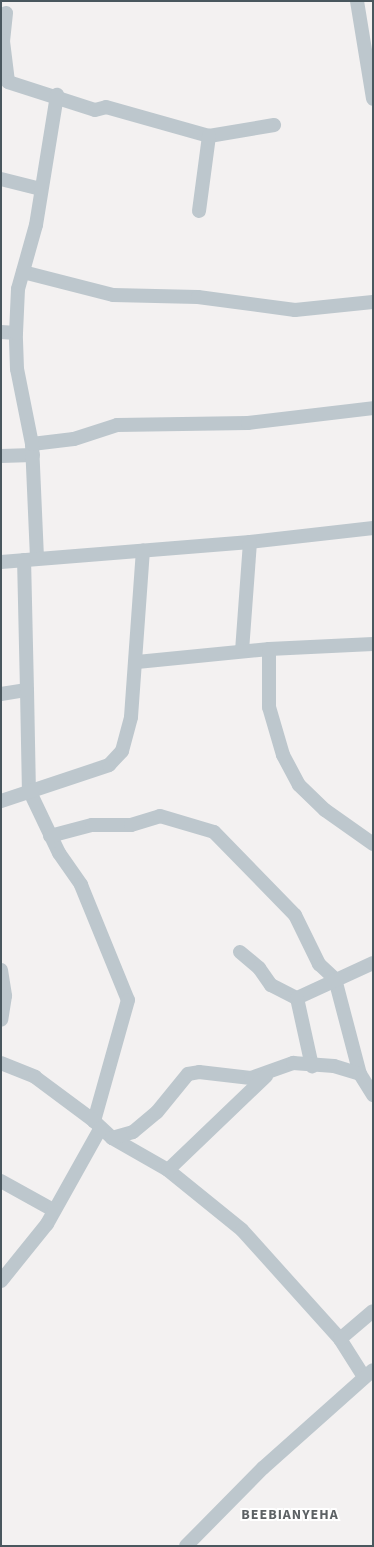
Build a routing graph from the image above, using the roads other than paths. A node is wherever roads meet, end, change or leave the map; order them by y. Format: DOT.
graph roads {
  1 [pos="357,1"];
  2 [pos="5,9"];
  3 [pos="57,95"];
  4 [pos="373,99"];
  5 [pos="274,125"];
  6 [pos="209,136"];
  7 [pos="1,179"];
  8 [pos="41,189"];
  9 [pos="199,211"];
  10 [pos="23,272"];
  11 [pos="373,302"];
  12 [pos="1,332"];
  13 [pos="16,333"];
  14 [pos="373,408"];
  15 [pos="33,449"];
  16 [pos="1,456"];
  17 [pos="373,528"];
  18 [pos="250,542"];
  19 [pos="143,550"];
  20 [pos="31,559"];
  21 [pos="1,562"];
  22 [pos="373,644"];
  23 [pos="269,649"];
  24 [pos="242,652"];
  25 [pos="137,662"];
  26 [pos="27,690"];
  27 [pos="1,694"];
  28 [pos="29,790"];
  29 [pos="1,801"];
  30 [pos="50,836"];
  31 [pos="373,844"];
  32 [pos="240,952"];
  33 [pos="373,963"];
  34 [pos="1,970"];
  35 [pos="335,979"];
  36 [pos="297,998"];
  37 [pos="1,1020"];
  38 [pos="1,1063"];
  39 [pos="312,1066"];
  40 [pos="271,1070"];
  41 [pos="360,1074"];
  42 [pos="373,1095"];
  43 [pos="97,1125"];
  44 [pos="112,1138"];
  45 [pos="168,1170"];
  46 [pos="1,1181"];
  47 [pos="52,1210"];
  48 [pos="1,1281"];
  49 [pos="373,1311"];
  50 [pos="340,1339"];
  51 [pos="369,1374"];
  52 [pos="186,1546"];
  1 -- 4 [label="street"];
  2 -- 3 [label="street"];
  3 -- 6 [label="street"];
  3 -- 8 [label="street"];
  5 -- 6 [label="street"];
  6 -- 9 [label="street"];
  7 -- 8 [label="street"];
  8 -- 10 [label="street"];
  10 -- 11 [label="street"];
  10 -- 13 [label="street"];
  12 -- 13 [label="street"];
  13 -- 15 [label="street"];
  14 -- 15 [label="street"];
  15 -- 16 [label="street"];
  15 -- 20 [label="street"];
  17 -- 18 [label="street"];
  18 -- 19 [label="street"];
  18 -- 24 [label="street"];
  19 -- 20 [label="street"];
  19 -- 25 [label="street"];
  20 -- 21 [label="street"];
  20 -- 26 [label="street"];
  22 -- 23 [label="street"];
  23 -- 24 [label="street"];
  23 -- 31 [label="street"];
  24 -- 25 [label="street"];
  25 -- 28 [label="street"];
  26 -- 27 [label="street"];
  26 -- 28 [label="street"];
  28 -- 29 [label="street"];
  28 -- 30 [label="street"];
  30 -- 35 [label="street"];
  30 -- 43 [label="street"];
  32 -- 36 [label="street"];
  33 -- 35 [label="street"];
  34 -- 37 [label="street"];
  35 -- 36 [label="street"];
  35 -- 41 [label="street"];
  36 -- 39 [label="street"];
  38 -- 43 [label="street"];
  39 -- 40 [label="street"];
  39 -- 41 [label="street"];
  40 -- 44 [label="street"];
  40 -- 45 [label="street"];
  41 -- 42 [label="street"];
  43 -- 44 [label="street"];
  43 -- 47 [label="street"];
  44 -- 45 [label="street"];
  45 -- 50 [label="street"];
  46 -- 47 [label="street"];
  47 -- 48 [label="street"];
  49 -- 50 [label="street"];
  50 -- 51 [label="street"];
  51 -- 52 [label="street"];
}
